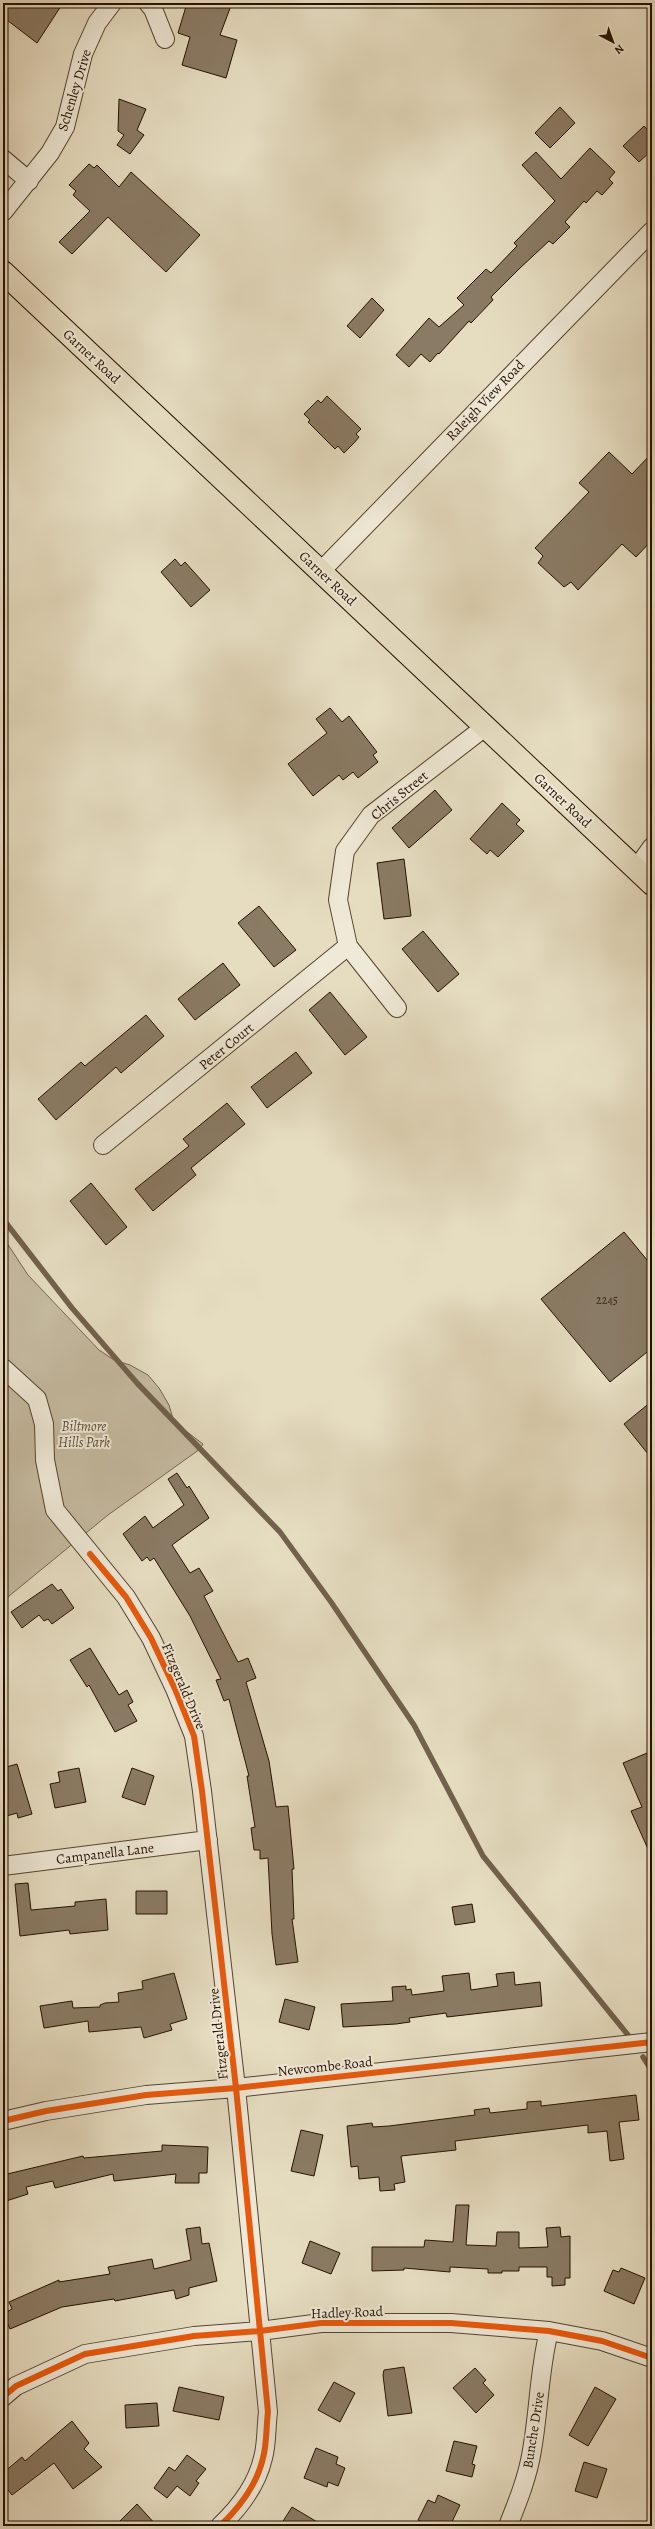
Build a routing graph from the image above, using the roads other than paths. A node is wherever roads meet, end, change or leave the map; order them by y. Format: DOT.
graph roads {
  1 [pos="112,3"];
  2 [pos="148,3"];
  3 [pos="165,39"];
  4 [pos="3,159"];
  5 [pos="29,181"];
  6 [pos="3,212"];
  7 [pos="652,231"];
  8 [pos="3,272"];
  9 [pos="321,571"];
  10 [pos="485,727"];
  11 [pos="652,847"];
  12 [pos="636,868"];
  13 [pos="652,884"];
  14 [pos="348,946"];
  15 [pos="397,1008"];
  16 [pos="103,1145"];
  17 [pos="3,1368"];
  18 [pos="208,1840"];
  19 [pos="3,1866"];
  20 [pos="652,2042"];
  21 [pos="236,2088"];
  22 [pos="3,2121"];
  23 [pos="260,2331"];
  24 [pos="549,2331"];
  25 [pos="652,2358"];
  26 [pos="3,2396"];
  27 [pos="220,2526"];
  28 [pos="508,2526"];
  1 -- 5 [label="street, Schenley Drive"];
  2 -- 3 [label="street"];
  4 -- 5 [label="street"];
  5 -- 6 [label="street, Schenley Drive"];
  7 -- 9 [label="street, Raleigh View Road"];
  8 -- 9 [label="main road, Garner Road"];
  9 -- 10 [label="main road, Garner Road"];
  10 -- 12 [label="main road, Garner Road"];
  10 -- 14 [label="street, Chris Street"];
  11 -- 12 [label="street"];
  12 -- 13 [label="main road, Garner Road"];
  14 -- 15 [label="street, Chris Street"];
  14 -- 16 [label="street, Peter Court"];
  17 -- 18 [label="street, Fitzgerald Drive"];
  18 -- 19 [label="street, Campanella Lane"];
  18 -- 21 [label="street, Fitzgerald Drive"];
  20 -- 21 [label="street, Newcombe Road"];
  21 -- 22 [label="street, Newcombe Road"];
  21 -- 23 [label="street, Fitzgerald Drive"];
  23 -- 24 [label="street, Hadley Road"];
  23 -- 26 [label="street, Hadley Road"];
  23 -- 27 [label="street, Fitzgerald Drive"];
  24 -- 25 [label="street, Hadley Road"];
  24 -- 28 [label="street, Bunche Drive"];
}
